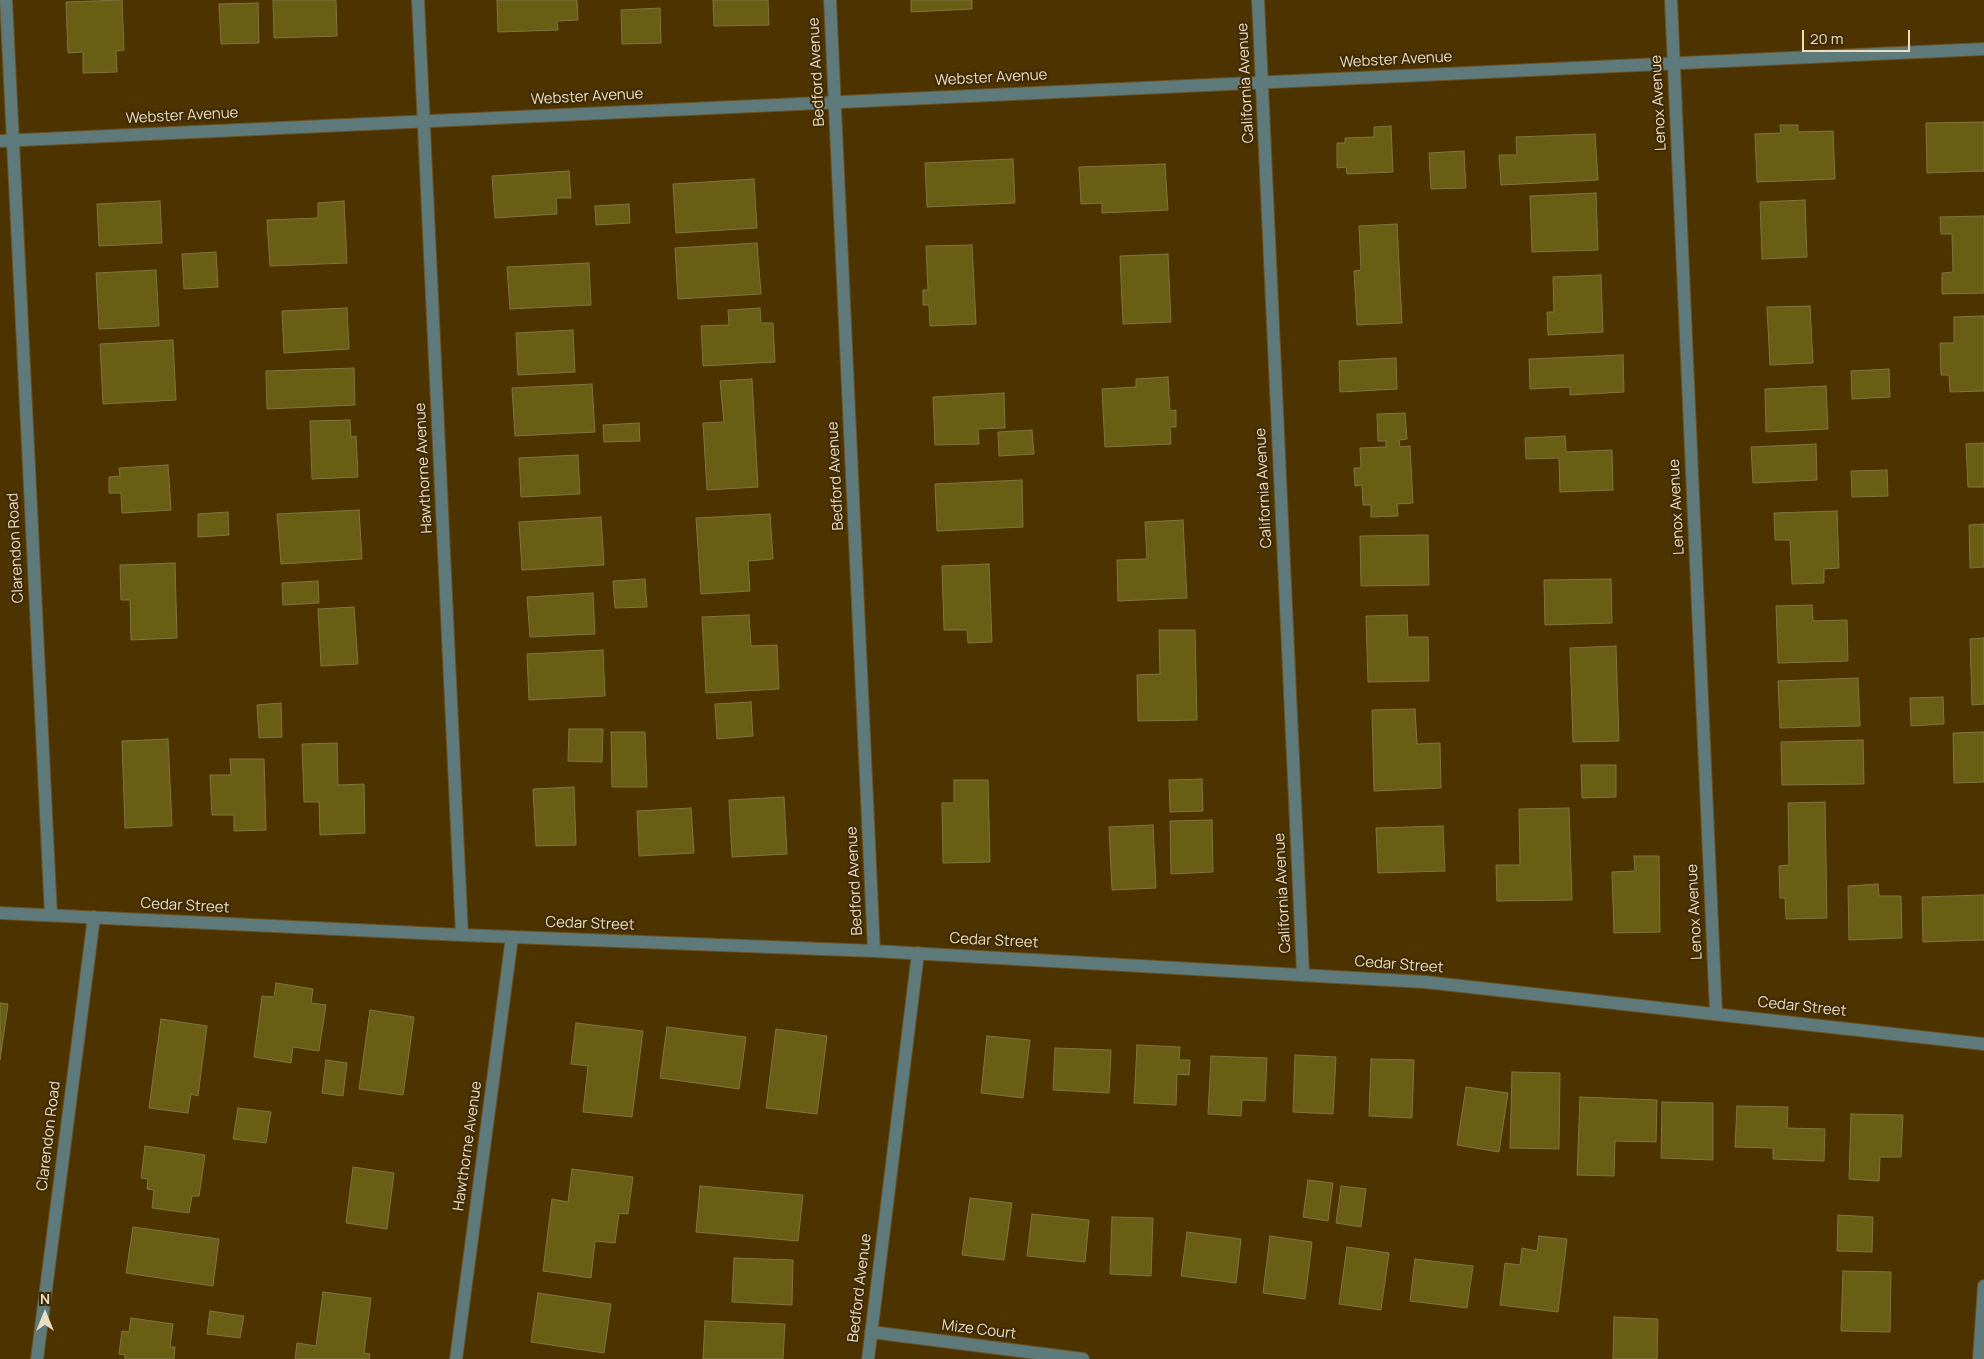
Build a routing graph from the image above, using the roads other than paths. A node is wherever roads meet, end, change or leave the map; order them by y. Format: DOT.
graph roads {
  1 [pos="6,0"];
  2 [pos="418,0"];
  3 [pos="830,0"];
  4 [pos="1258,0"];
  5 [pos="1671,0"];
  6 [pos="1984,49"];
  7 [pos="1674,63"];
  8 [pos="1262,82"];
  9 [pos="835,101"];
  10 [pos="424,120"];
  11 [pos="6,141"];
  12 [pos="0,913"];
  13 [pos="51,915"];
  14 [pos="94,917"];
  15 [pos="462,935"];
  16 [pos="512,937"];
  17 [pos="874,951"];
  18 [pos="918,953"];
  19 [pos="1303,974"];
  20 [pos="1716,1013"];
  21 [pos="1984,1044"];
  22 [pos="1984,1286"];
  23 [pos="871,1332"];
  24 [pos="37,1359"];
  25 [pos="456,1359"];
  26 [pos="868,1359"];
  27 [pos="1083,1359"];
  28 [pos="1979,1359"];
  1 -- 11 [label="street, Clarendon Road"];
  2 -- 10 [label="street, Hawthorne Avenue"];
  3 -- 9 [label="street, Bedford Avenue"];
  4 -- 8 [label="street, California Avenue"];
  5 -- 7 [label="street, Lenox Avenue"];
  6 -- 7 [label="street, Webster Avenue"];
  7 -- 8 [label="street, Webster Avenue"];
  7 -- 20 [label="street, Lenox Avenue"];
  8 -- 9 [label="street, Webster Avenue"];
  8 -- 19 [label="street, California Avenue"];
  9 -- 10 [label="street, Webster Avenue"];
  9 -- 17 [label="street, Bedford Avenue"];
  10 -- 11 [label="street, Webster Avenue"];
  10 -- 15 [label="street, Hawthorne Avenue"];
  11 -- 13 [label="street, Clarendon Road"];
  12 -- 13 [label="street, Cedar Street"];
  13 -- 14 [label="street, Cedar Street"];
  14 -- 15 [label="street, Cedar Street"];
  14 -- 24 [label="street, Clarendon Road"];
  15 -- 16 [label="street, Cedar Street"];
  16 -- 17 [label="street, Cedar Street"];
  16 -- 25 [label="street, Hawthorne Avenue"];
  17 -- 18 [label="street, Cedar Street"];
  18 -- 19 [label="street, Cedar Street"];
  18 -- 23 [label="street, Bedford Avenue"];
  19 -- 20 [label="street, Cedar Street"];
  20 -- 21 [label="street, Cedar Street"];
  22 -- 28 [label="street"];
  23 -- 26 [label="street, Bedford Avenue"];
  23 -- 27 [label="street, Mize Court"];
}
